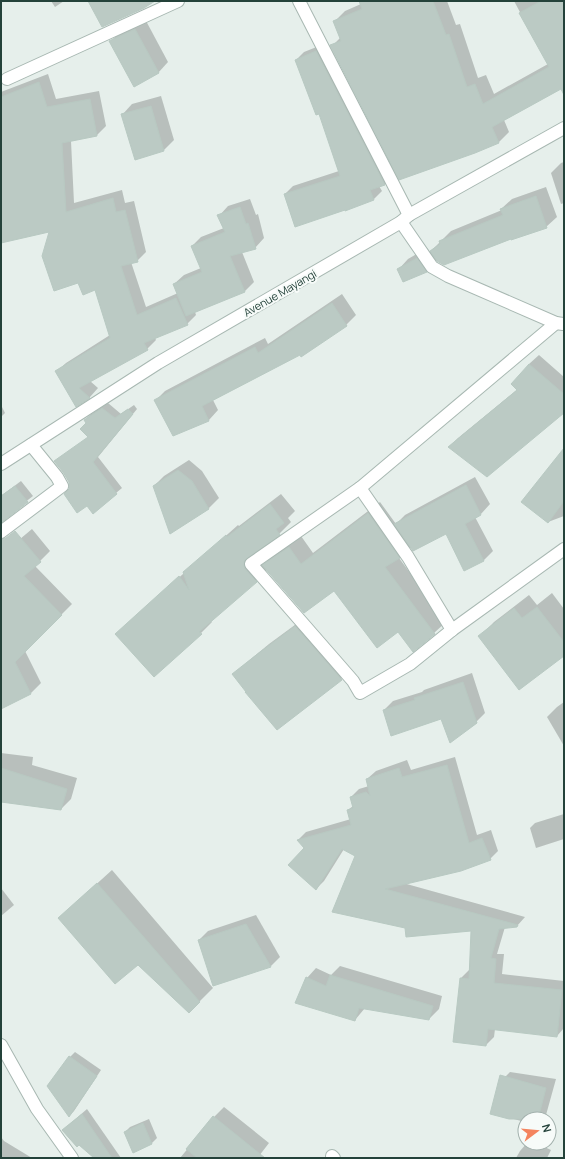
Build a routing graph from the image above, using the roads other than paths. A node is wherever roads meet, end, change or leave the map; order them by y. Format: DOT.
graph roads {
  1 [pos="178,1"];
  2 [pos="299,1"];
  3 [pos="7,79"];
  4 [pos="564,128"];
  5 [pos="405,219"];
  6 [pos="560,324"];
  7 [pos="31,446"];
  8 [pos="1,464"];
  9 [pos="360,488"];
  10 [pos="1,532"];
  11 [pos="564,549"];
  12 [pos="452,630"];
  13 [pos="1,1045"];
  14 [pos="72,1158"];
  1 -- 3 [label="street"];
  2 -- 5 [label="street"];
  4 -- 5 [label="street, Avenue Mayangi"];
  5 -- 6 [label="street"];
  5 -- 7 [label="street, Avenue Mayangi"];
  6 -- 9 [label="street"];
  7 -- 8 [label="street, Avenue Mayangi"];
  7 -- 10 [label="street"];
  9 -- 12 [label="street"];
  9 -- 12 [label="street"];
  11 -- 12 [label="street"];
  13 -- 14 [label="street"];
}
